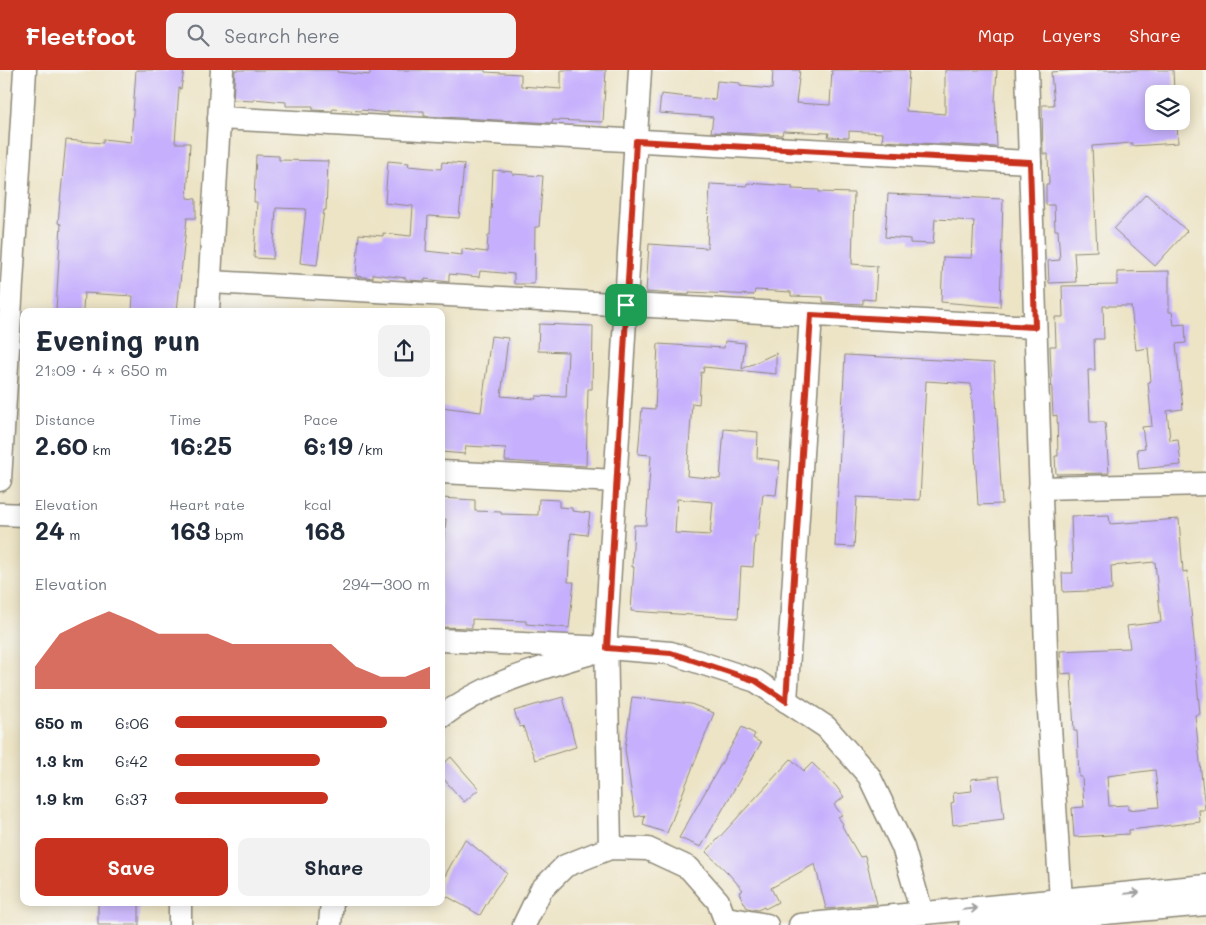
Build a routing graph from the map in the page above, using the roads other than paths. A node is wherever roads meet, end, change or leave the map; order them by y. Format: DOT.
graph roads {
  1 [pos="25,70"];
  2 [pos="222,70"];
  3 [pos="640,70"];
  4 [pos="1027,70"];
  5 [pos="219,118"];
  6 [pos="636,141"];
  7 [pos="1030,162"];
  8 [pos="210,282"];
  9 [pos="626,305"];
  10 [pos="208,308"];
  11 [pos="811,315"];
  12 [pos="5,325"];
  13 [pos="1035,327"];
  14 [pos="445,472"];
  15 [pos="0,480"];
  16 [pos="616,481"];
  17 [pos="1206,484"];
  18 [pos="1040,488"];
  19 [pos="0,514"];
  20 [pos="20,515"];
  21 [pos="445,640"];
  22 [pos="607,648"];
  23 [pos="786,701"];
  24 [pos="445,714"];
  25 [pos="610,848"];
  26 [pos="1206,886"];
  27 [pos="1206,904"];
  28 [pos="180,906"];
  29 [pos="332,906"];
  30 [pos="922,913"];
  31 [pos="1061,914"];
  32 [pos="727,922"];
  33 [pos="180,925"];
  34 [pos="330,925"];
  35 [pos="524,925"];
  36 [pos="768,925"];
  37 [pos="800,925"];
  38 [pos="970,925"];
  1 -- 12 [label="street"];
  2 -- 5 [label="street"];
  3 -- 6 [label="street"];
  4 -- 7 [label="street"];
  5 -- 6 [label="street"];
  5 -- 8 [label="street"];
  6 -- 7 [label="street"];
  6 -- 9 [label="street"];
  7 -- 13 [label="street"];
  8 -- 9 [label="street"];
  8 -- 10 [label="street"];
  9 -- 11 [label="street"];
  9 -- 16 [label="street"];
  11 -- 13 [label="street"];
  11 -- 23 [label="street"];
  12 -- 15 [label="street"];
  13 -- 18 [label="street"];
  14 -- 16 [label="street"];
  16 -- 22 [label="street"];
  17 -- 18 [label="street"];
  18 -- 31 [label="street"];
  19 -- 20 [label="street"];
  21 -- 22 [label="street"];
  22 -- 23 [label="street"];
  22 -- 24 [label="street"];
  22 -- 25 [label="street"];
  23 -- 30 [label="street"];
  25 -- 32 [label="street"];
  25 -- 35 [label="street"];
  31 -- 26 [label="street, one-way"];
  27 -- 31 [label="street"];
  28 -- 33 [label="street"];
  29 -- 34 [label="street"];
  30 -- 31 [label="street, one-way"];
  30 -- 37 [label="street"];
  31 -- 38 [label="street"];
  32 -- 36 [label="street"];
}
